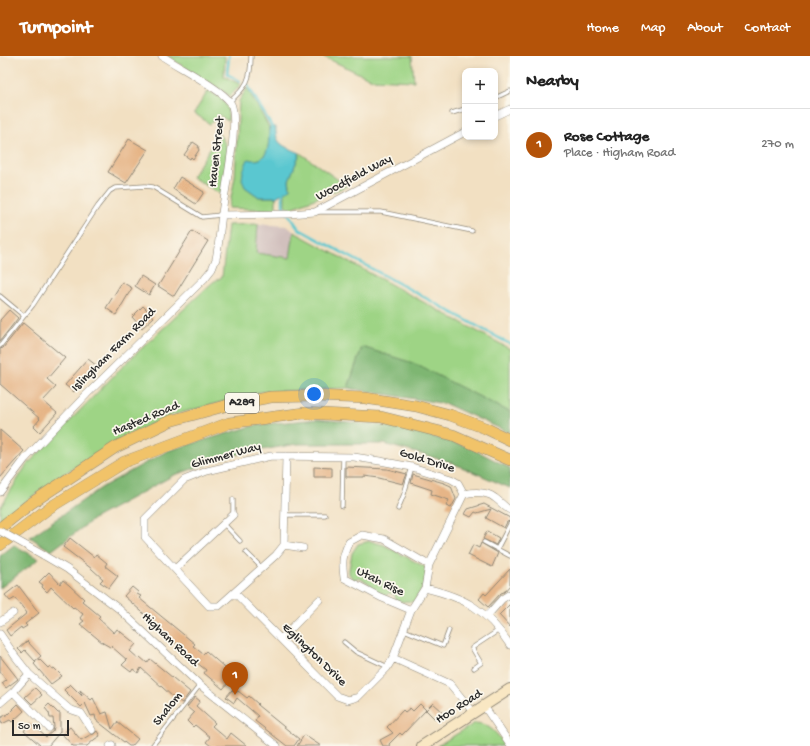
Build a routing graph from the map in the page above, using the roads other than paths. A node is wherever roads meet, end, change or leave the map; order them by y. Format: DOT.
graph roads {
  1 [pos="162,56"];
  2 [pos="251,56"];
  3 [pos="510,91"];
  4 [pos="498,96"];
  5 [pos="229,102"];
  6 [pos="510,109"];
  7 [pos="462,110"];
  8 [pos="452,113"];
  9 [pos="498,115"];
  10 [pos="462,134"];
  11 [pos="315,212"];
  12 [pos="221,216"];
  13 [pos="472,231"];
  14 [pos="0,296"];
  15 [pos="24,316"];
  16 [pos="0,346"];
  17 [pos="510,440"];
  18 [pos="286,456"];
  19 [pos="343,457"];
  20 [pos="510,460"];
  21 [pos="412,467"];
  22 [pos="0,492"];
  23 [pos="464,494"];
  24 [pos="233,499"];
  25 [pos="342,506"];
  26 [pos="398,509"];
  27 [pos="510,510"];
  28 [pos="233,515"];
  29 [pos="285,515"];
  30 [pos="325,515"];
  31 [pos="224,524"];
  32 [pos="510,524"];
  33 [pos="0,529"];
  34 [pos="240,540"];
  35 [pos="484,542"];
  36 [pos="0,545"];
  37 [pos="284,545"];
  38 [pos="303,548"];
  39 [pos="497,549"];
  40 [pos="246,552"];
  41 [pos="510,556"];
  42 [pos="429,565"];
  43 [pos="262,568"];
  44 [pos="175,569"];
  45 [pos="425,588"];
  46 [pos="235,593"];
  47 [pos="510,594"];
  48 [pos="319,600"];
  49 [pos="411,610"];
  50 [pos="13,613"];
  51 [pos="487,616"];
  52 [pos="0,622"];
  53 [pos="404,630"];
  54 [pos="449,630"];
  55 [pos="499,630"];
  56 [pos="0,634"];
  57 [pos="281,639"];
  58 [pos="344,642"];
  59 [pos="510,645"];
  60 [pos="393,658"];
  61 [pos="388,667"];
  62 [pos="474,668"];
  63 [pos="29,674"];
  64 [pos="200,685"];
  65 [pos="510,689"];
  66 [pos="13,692"];
  67 [pos="0,703"];
  68 [pos="484,706"];
  69 [pos="474,713"];
  70 [pos="49,728"];
  71 [pos="92,730"];
  72 [pos="510,744"];
  73 [pos="152,746"];
  74 [pos="277,746"];
  75 [pos="422,746"];
  1 -- 5 [label="street, Haven Street"];
  2 -- 5 [label="lane"];
  3 -- 4 [label="lane"];
  5 -- 12 [label="street, Haven Street"];
  6 -- 9 [label="street"];
  7 -- 8 [label="lane"];
  10 -- 11 [label="street, Woodfield Way"];
  11 -- 12 [label="street, Woodfield Way"];
  11 -- 13 [label="lane"];
  12 -- 15 [label="lane"];
  12 -- 22 [label="street, Islingham Farm Road"];
  14 -- 15 [label="lane"];
  15 -- 16 [label="lane"];
  17 -- 33 [label="main road, Hasted Road / A289"];
  18 -- 19 [label="street, Gold Drive"];
  18 -- 29 [label="street"];
  18 -- 44 [label="street, Glimmer Way"];
  19 -- 21 [label="street, Gold Drive"];
  19 -- 25 [label="lane"];
  20 -- 36 [label="main road, A289"];
  21 -- 23 [label="street, Gold Drive"];
  21 -- 26 [label="lane"];
  23 -- 27 [label="street"];
  23 -- 42 [label="street"];
  24 -- 28 [label="lane"];
  28 -- 31 [label="street"];
  29 -- 30 [label="lane"];
  29 -- 37 [label="street"];
  31 -- 34 [label="lane"];
  31 -- 44 [label="street"];
  32 -- 39 [label="lane"];
  33 -- 64 [label="street, Higham Road, bridge"];
  35 -- 39 [label="lane"];
  37 -- 38 [label="street"];
  37 -- 43 [label="street, Glimmer Way"];
  39 -- 41 [label="lane"];
  40 -- 43 [label="lane"];
  42 -- 45 [label="street"];
  42 -- 49 [label="street, Utah Rise"];
  43 -- 46 [label="street, Glimmer Way"];
  44 -- 46 [label="street, Glimmer Way"];
  45 -- 49 [label="street, Eglington Drive"];
  45 -- 51 [label="street"];
  46 -- 57 [label="street, Eglington Drive"];
  47 -- 51 [label="street"];
  48 -- 57 [label="street"];
  49 -- 53 [label="street, Eglington Drive"];
  50 -- 52 [label="street"];
  51 -- 55 [label="street"];
  53 -- 54 [label="lane"];
  53 -- 60 [label="street, Eglington Drive"];
  55 -- 59 [label="street"];
  55 -- 62 [label="lane"];
  56 -- 63 [label="street"];
  57 -- 61 [label="street, Eglington Drive"];
  58 -- 61 [label="lane"];
  60 -- 61 [label="street, Eglington Drive"];
  60 -- 69 [label="street"];
  63 -- 66 [label="street"];
  63 -- 71 [label="street"];
  64 -- 73 [label="lane, Shalom"];
  64 -- 74 [label="street, Higham Road"];
  65 -- 68 [label="main road, Hoo Road"];
  66 -- 67 [label="street"];
  66 -- 70 [label="street"];
  68 -- 69 [label="main road, Hoo Road"];
  68 -- 72 [label="street"];
  69 -- 75 [label="main road, Hoo Road"];
}
